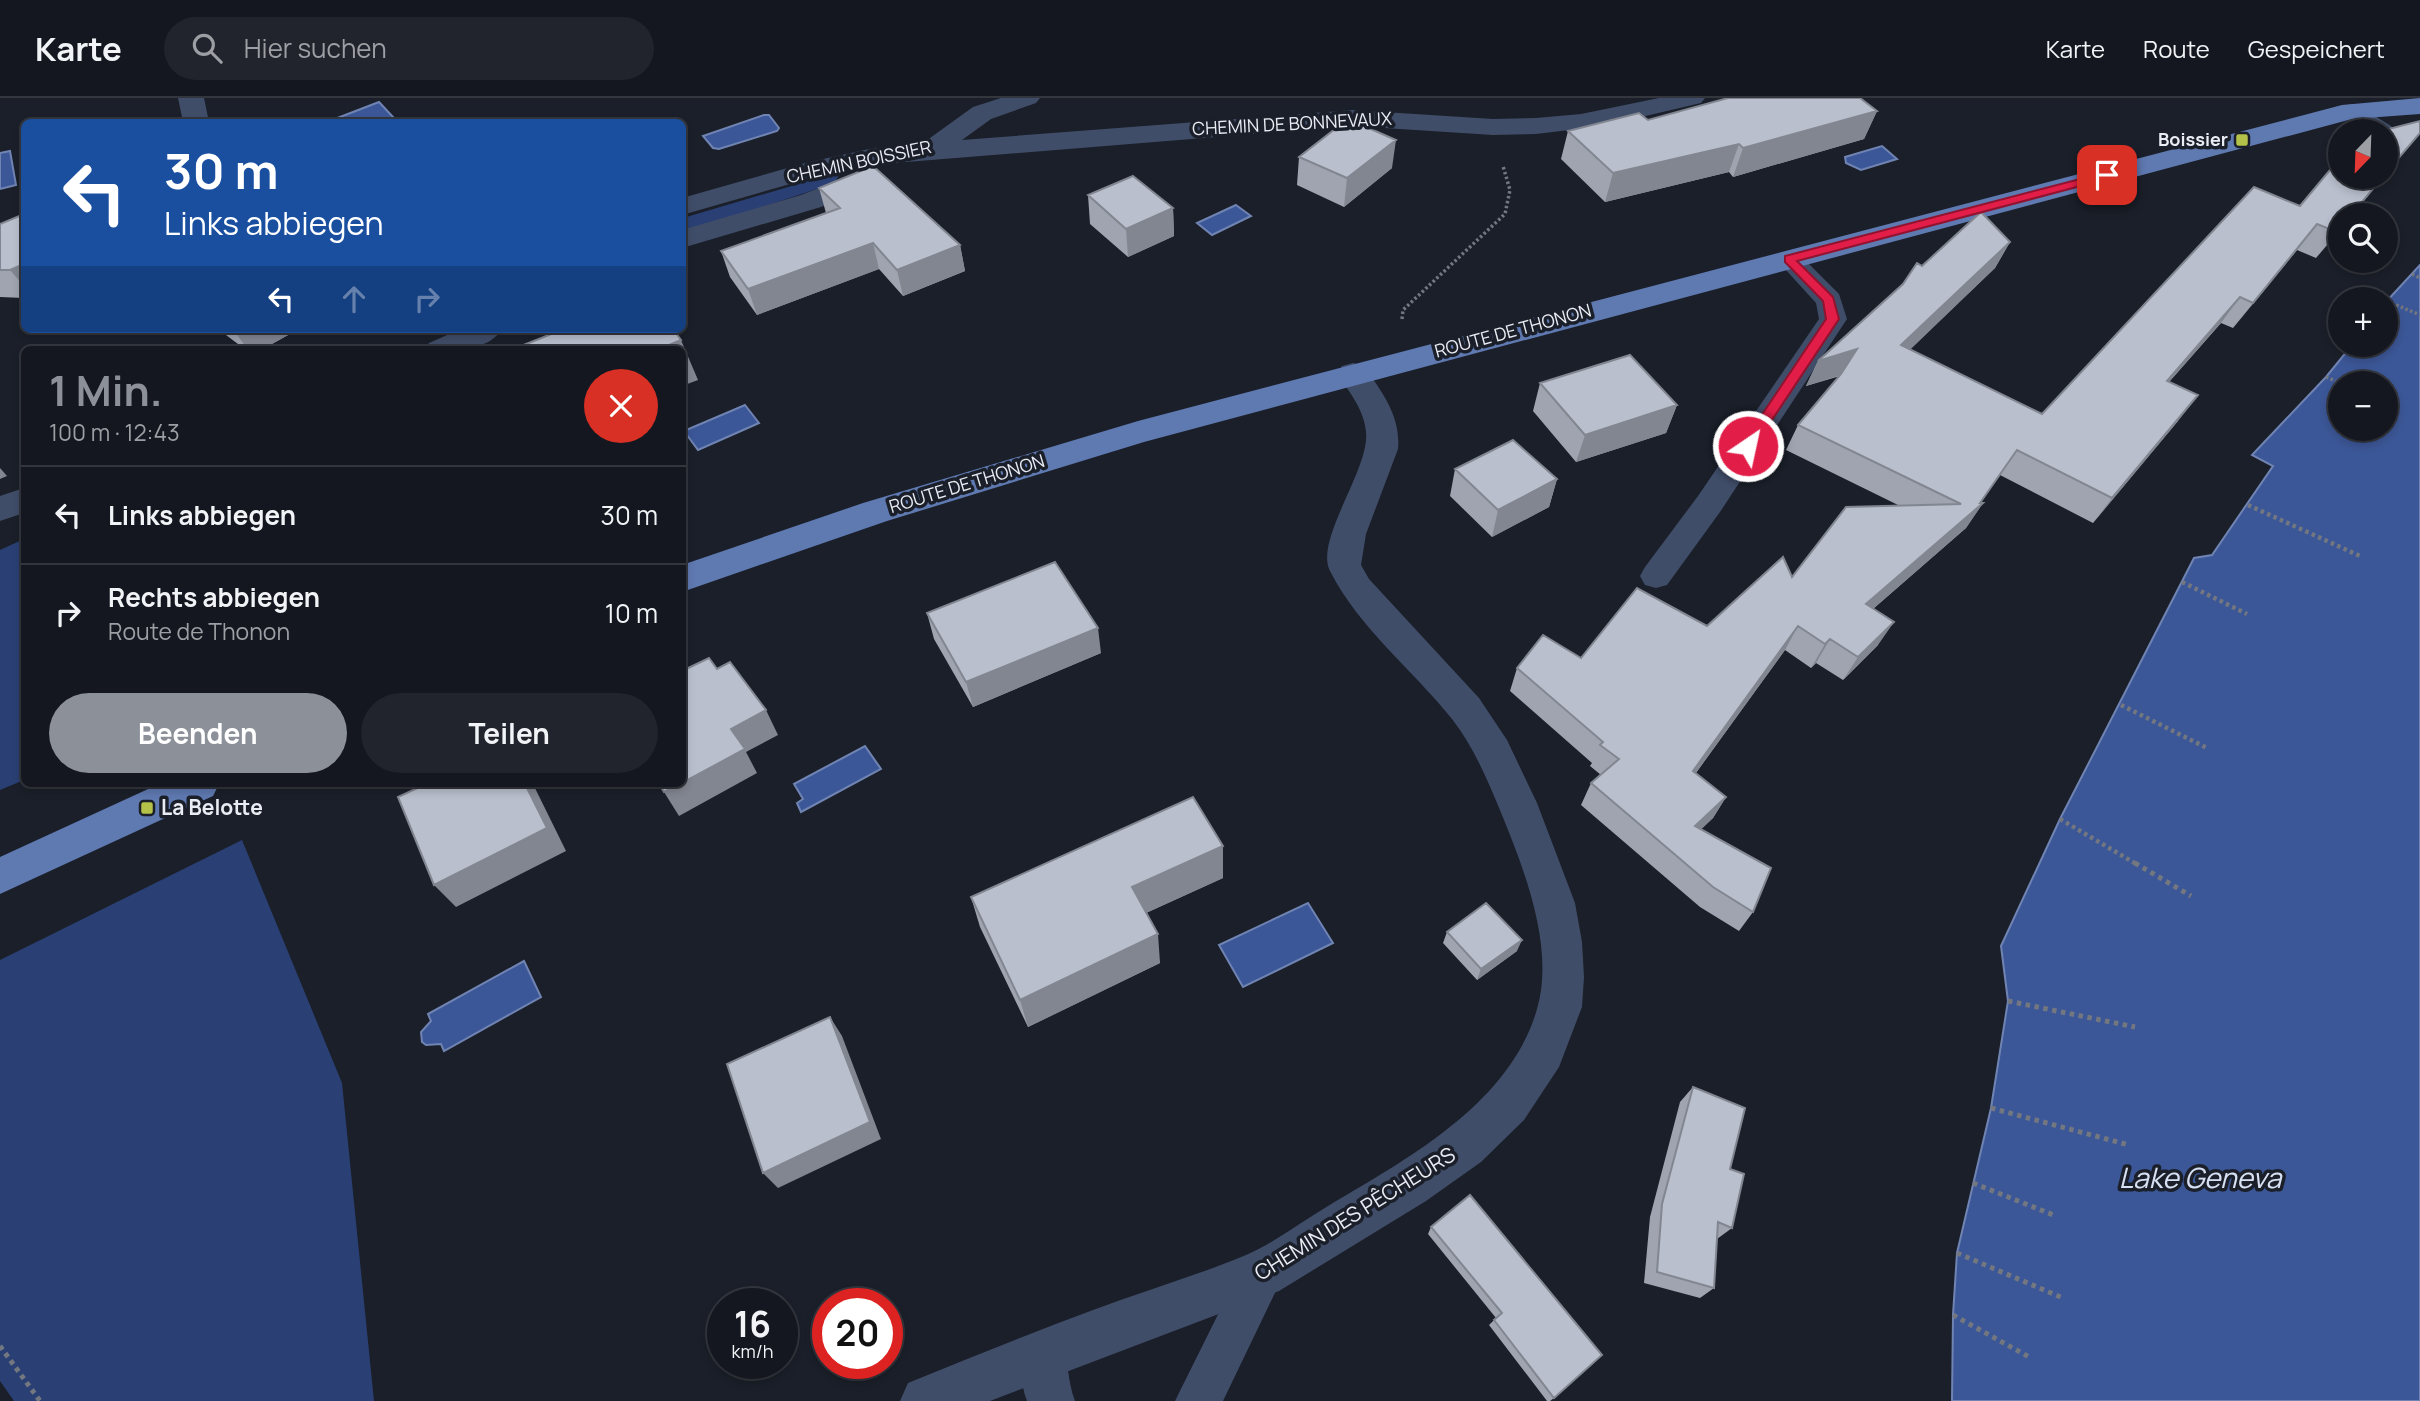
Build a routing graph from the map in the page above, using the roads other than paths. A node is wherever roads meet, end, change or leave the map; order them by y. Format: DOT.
graph roads {
  1 [pos="191,98"];
  2 [pos="1027,98"];
  3 [pos="1692,98"];
  4 [pos="2361,104"];
  5 [pos="2420,106"];
  6 [pos="195,119"];
  7 [pos="2375,119"];
  8 [pos="932,150"];
  9 [pos="686,206"];
  10 [pos="686,238"];
  11 [pos="1789,259"];
  12 [pos="478,333"];
  13 [pos="449,346"];
  14 [pos="1353,373"];
  15 [pos="21,501"];
  16 [pos="0,509"];
  17 [pos="1657,576"];
  18 [pos="686,578"];
  19 [pos="193,787"];
  20 [pos="0,876"];
  21 [pos="1262,1275"];
  22 [pos="1044,1354"];
  23 [pos="926,1401"];
  24 [pos="1052,1401"];
  25 [pos="1198,1401"];
  1 -- 6 [label="street"];
  2 -- 8 [label="street, CHEMIN BOISSIER"];
  3 -- 8 [label="street, CHEMIN DE BONNEVAUX"];
  4 -- 5 [label="main road, ROUTE DE THONON"];
  4 -- 7 [label="lane"];
  4 -- 11 [label="main road, ROUTE DE THONON"];
  8 -- 9 [label="street, CHEMIN BOISSIER"];
  8 -- 10 [label="street"];
  11 -- 14 [label="main road, ROUTE DE THONON"];
  11 -- 17 [label="lane"];
  12 -- 13 [label="street"];
  14 -- 18 [label="main road, ROUTE DE THONON"];
  14 -- 21 [label="street, CHEMIN DES PÊCHEURS"];
  15 -- 16 [label="street"];
  19 -- 20 [label="main road"];
  21 -- 22 [label="street, CHEMIN DES PÊCHEURS"];
  21 -- 25 [label="lane"];
  22 -- 23 [label="street, CHEMIN DES PÊCHEURS"];
  22 -- 24 [label="lane"];
}
